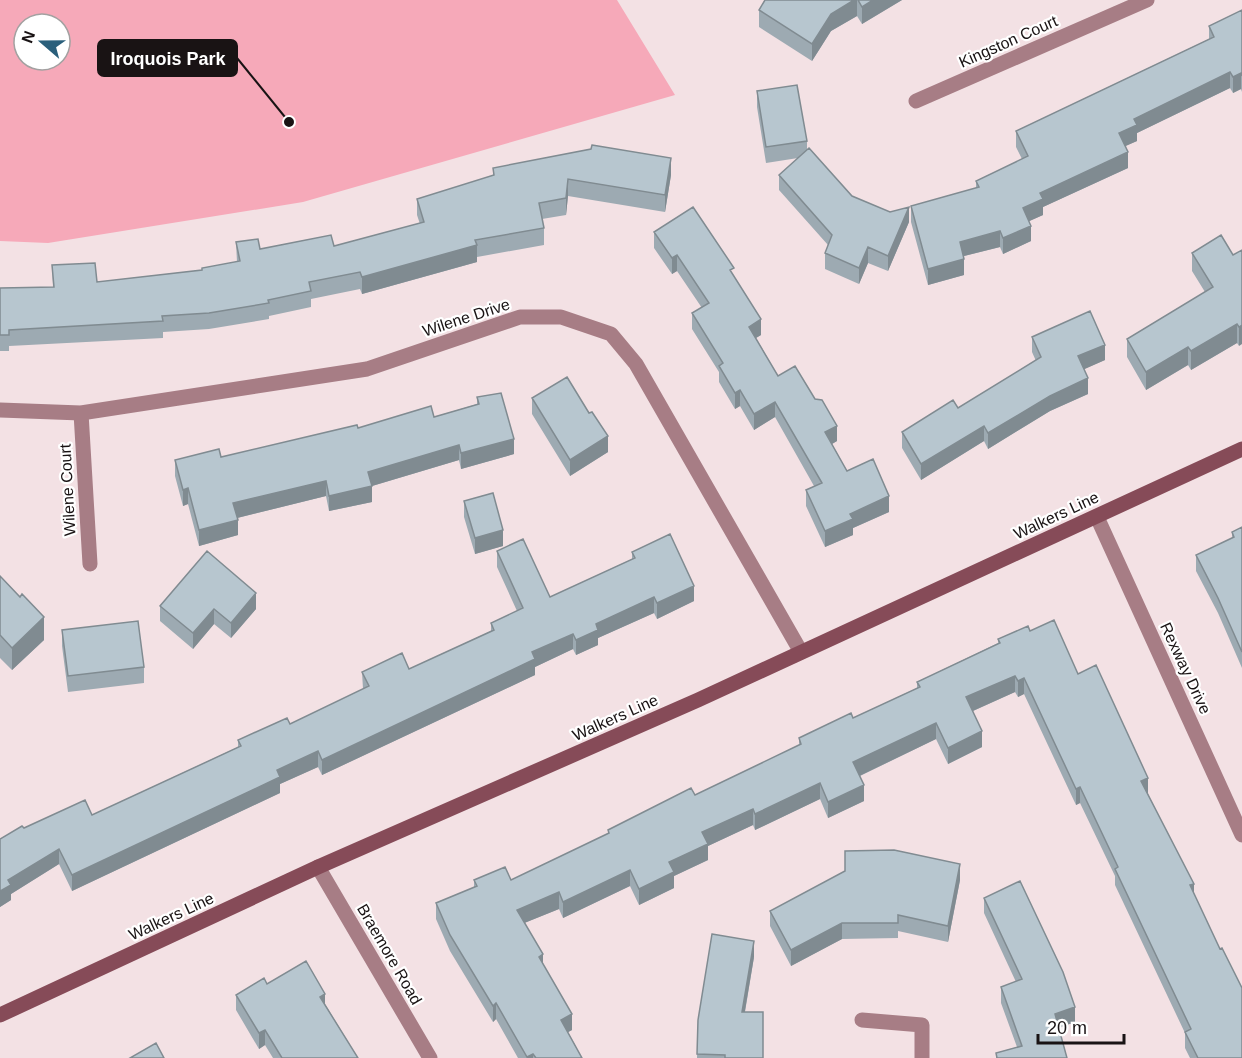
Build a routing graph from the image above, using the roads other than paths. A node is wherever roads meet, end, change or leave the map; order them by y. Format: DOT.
graph roads {
  1 [pos="1147,0"];
  2 [pos="916,101"];
  3 [pos="0,410"];
  4 [pos="81,413"];
  5 [pos="1242,449"];
  6 [pos="1096,517"];
  7 [pos="90,564"];
  8 [pos="801,652"];
  9 [pos="1242,835"];
  10 [pos="318,867"];
  11 [pos="0,1014"];
  12 [pos="862,1020"];
  13 [pos="430,1058"];
  14 [pos="922,1058"];
  1 -- 2 [label="street, Kingston Court"];
  3 -- 4 [label="street, Wilene Drive"];
  4 -- 7 [label="street, Wilene Court"];
  4 -- 8 [label="street, Wilene Drive"];
  5 -- 6 [label="main road, Walkers Line"];
  6 -- 8 [label="main road, Walkers Line"];
  6 -- 9 [label="street, Rexway Drive"];
  8 -- 10 [label="main road, Walkers Line"];
  10 -- 11 [label="main road, Walkers Line"];
  10 -- 13 [label="street, Braemore Road"];
  12 -- 14 [label="street"];
}
